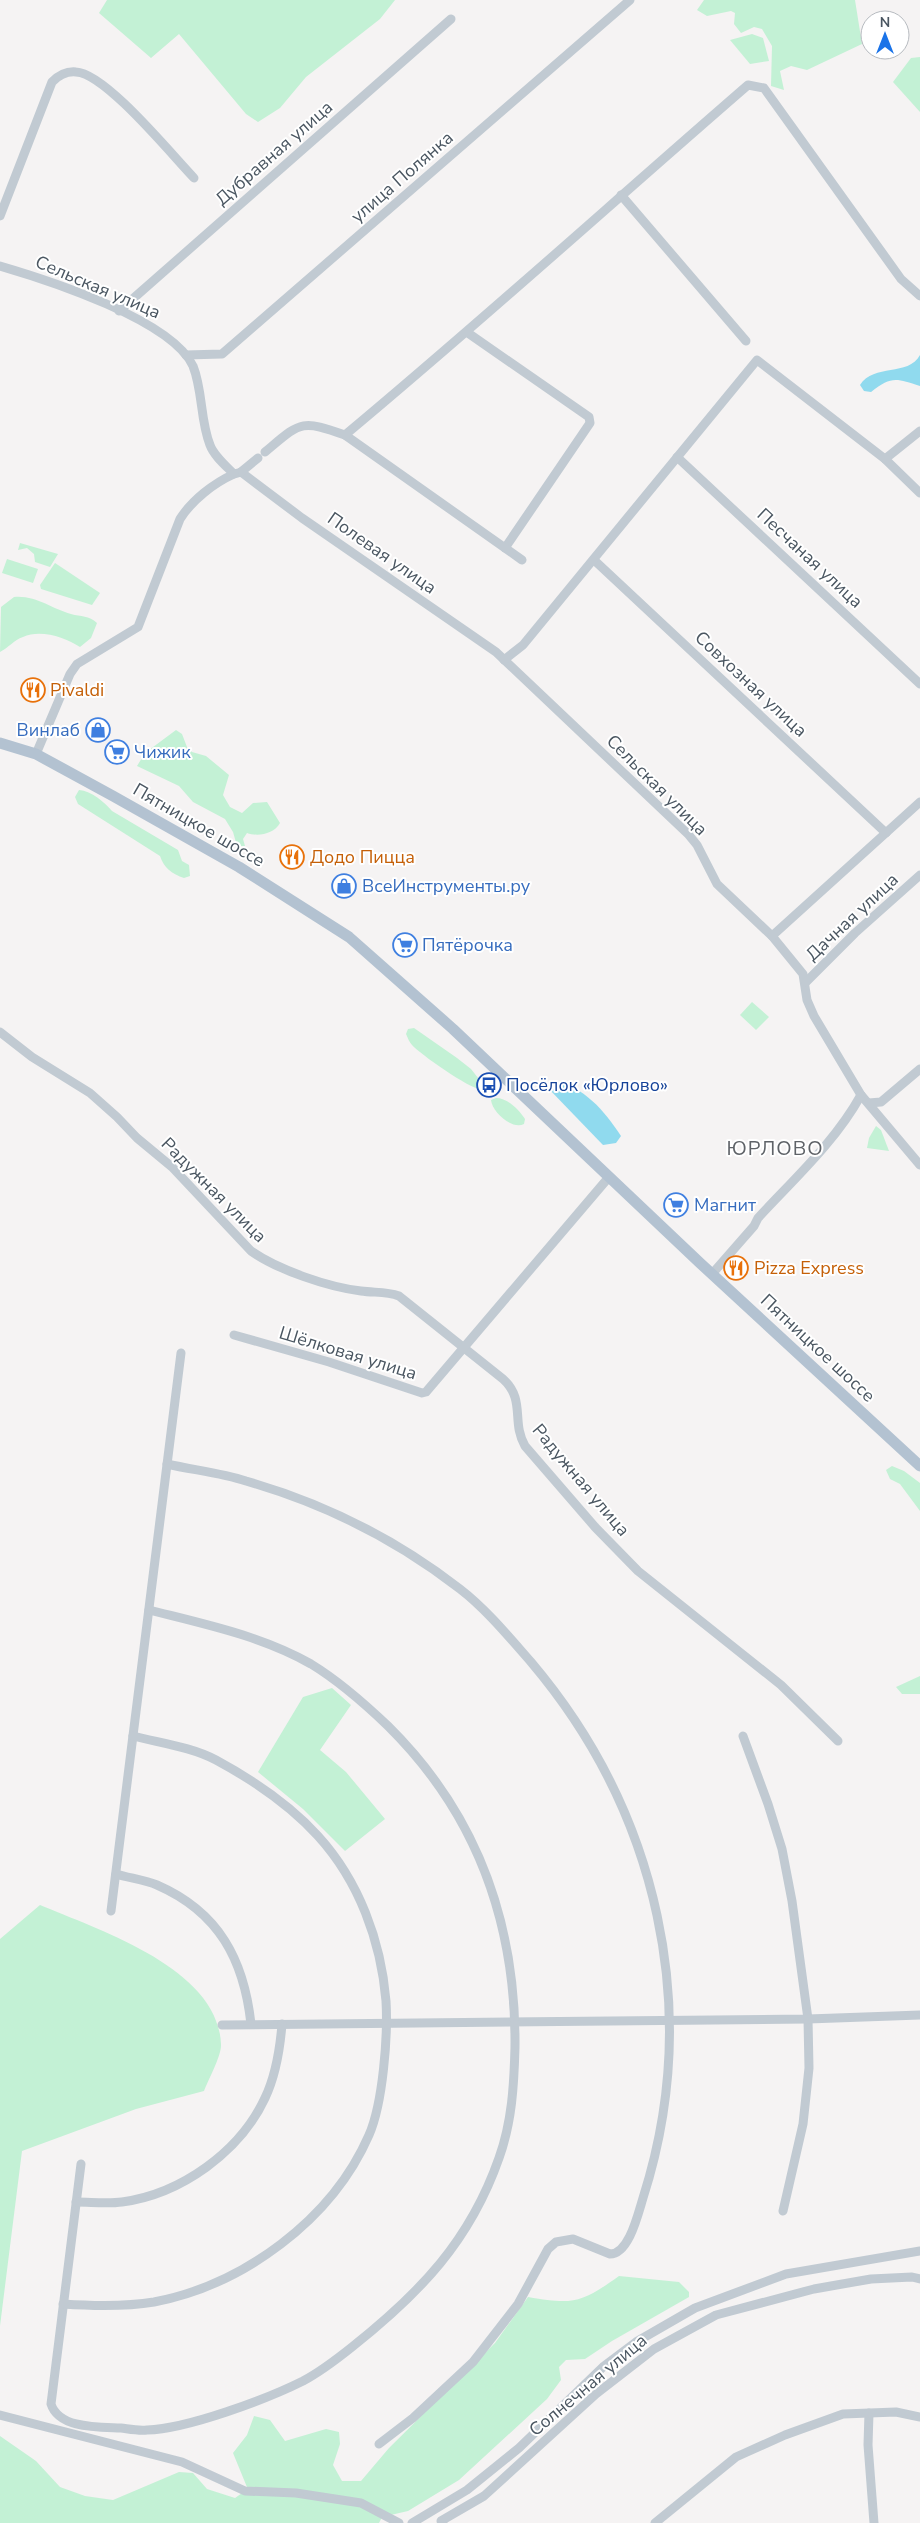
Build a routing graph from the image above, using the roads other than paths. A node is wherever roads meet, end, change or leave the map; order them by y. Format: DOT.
graph roads {
  1 [pos="630,0"];
  2 [pos="451,19"];
  3 [pos="194,178"];
  4 [pos="621,195"];
  5 [pos="0,216"];
  6 [pos="0,266"];
  7 [pos="920,296"];
  8 [pos="119,311"];
  9 [pos="468,333"];
  10 [pos="746,341"];
  11 [pos="186,355"];
  12 [pos="920,431"];
  13 [pos="345,435"];
  14 [pos="677,457"];
  15 [pos="884,459"];
  16 [pos="238,473"];
  17 [pos="920,493"];
  18 [pos="505,548"];
  19 [pos="522,560"];
  20 [pos="594,560"];
  21 [pos="504,660"];
  22 [pos="920,684"];
  23 [pos="0,744"];
  24 [pos="36,754"];
  25 [pos="920,802"];
  26 [pos="886,833"];
  27 [pos="920,875"];
  28 [pos="772,936"];
  29 [pos="806,982"];
  30 [pos="0,1032"];
  31 [pos="920,1069"];
  32 [pos="860,1096"];
  33 [pos="869,1103"];
  34 [pos="920,1165"];
  35 [pos="609,1177"];
  36 [pos="712,1274"];
  37 [pos="234,1336"];
  38 [pos="465,1349"];
  39 [pos="181,1353"];
  40 [pos="167,1464"];
  41 [pos="920,1466"];
  42 [pos="149,1610"];
  43 [pos="133,1736"];
  44 [pos="743,1736"];
  45 [pos="838,1741"];
  46 [pos="116,1874"];
  47 [pos="112,1911"];
  48 [pos="920,2015"];
  49 [pos="670,2019"];
  50 [pos="808,2019"];
  51 [pos="515,2021"];
  52 [pos="387,2023"];
  53 [pos="251,2024"];
  54 [pos="282,2024"];
  55 [pos="222,2025"];
  56 [pos="81,2164"];
  57 [pos="76,2202"];
  58 [pos="783,2211"];
  59 [pos="920,2251"];
  60 [pos="920,2279"];
  61 [pos="63,2304"];
  62 [pos="869,2413"];
  63 [pos="0,2414"];
  64 [pos="920,2417"];
  65 [pos="379,2444"];
  66 [pos="399,2523"];
  67 [pos="412,2523"];
  68 [pos="443,2523"];
  69 [pos="655,2523"];
  70 [pos="874,2523"];
  1 -- 11 [label="street, улица Полянка"];
  2 -- 8 [label="street, Дубравная улица"];
  3 -- 5 [label="street"];
  4 -- 7 [label="street"];
  4 -- 9 [label="street"];
  4 -- 10 [label="street"];
  6 -- 8 [label="street, Сельская улица"];
  8 -- 11 [label="street, Сельская улица"];
  9 -- 13 [label="street"];
  9 -- 18 [label="street"];
  11 -- 16 [label="street, Сельская улица"];
  12 -- 15 [label="street"];
  13 -- 16 [label="street"];
  13 -- 18 [label="street"];
  14 -- 15 [label="street"];
  14 -- 20 [label="street"];
  14 -- 22 [label="street, Песчаная улица"];
  15 -- 17 [label="street"];
  16 -- 21 [label="street, Полевая улица"];
  16 -- 24 [label="street"];
  18 -- 19 [label="street"];
  20 -- 21 [label="street"];
  20 -- 26 [label="street, Совхозная улица"];
  21 -- 28 [label="street, Сельская улица"];
  23 -- 24 [label="main road, Пятницкое шоссе"];
  24 -- 35 [label="main road, Пятницкое шоссе"];
  25 -- 26 [label="street"];
  26 -- 28 [label="street"];
  27 -- 29 [label="street, Дачная улица"];
  28 -- 29 [label="street, Сельская улица"];
  29 -- 32 [label="street, Сельская улица"];
  30 -- 38 [label="street, Радужная улица"];
  31 -- 33 [label="street"];
  32 -- 33 [label="street, Сельская улица"];
  32 -- 36 [label="street"];
  33 -- 34 [label="street, Сельская улица"];
  35 -- 36 [label="main road, Пятницкое шоссе"];
  35 -- 38 [label="street"];
  36 -- 41 [label="main road, Пятницкое шоссе"];
  37 -- 38 [label="street, Шёлковая улица"];
  38 -- 45 [label="street, Радужная улица"];
  39 -- 40 [label="street"];
  40 -- 42 [label="street"];
  40 -- 49 [label="street"];
  42 -- 43 [label="street"];
  42 -- 51 [label="street"];
  43 -- 46 [label="street"];
  43 -- 52 [label="street"];
  44 -- 50 [label="street"];
  46 -- 47 [label="street"];
  46 -- 53 [label="street"];
  48 -- 50 [label="street"];
  49 -- 50 [label="street"];
  49 -- 51 [label="street"];
  49 -- 65 [label="street"];
  50 -- 58 [label="street"];
  51 -- 52 [label="street"];
  51 -- 61 [label="street"];
  52 -- 54 [label="street"];
  52 -- 61 [label="street"];
  53 -- 54 [label="street"];
  53 -- 55 [label="street"];
  54 -- 57 [label="street"];
  56 -- 57 [label="street"];
  57 -- 61 [label="street"];
  59 -- 67 [label="street"];
  60 -- 68 [label="street, Солнечная улица"];
  62 -- 64 [label="street"];
  62 -- 69 [label="street"];
  62 -- 70 [label="street"];
  63 -- 66 [label="street"];
}
